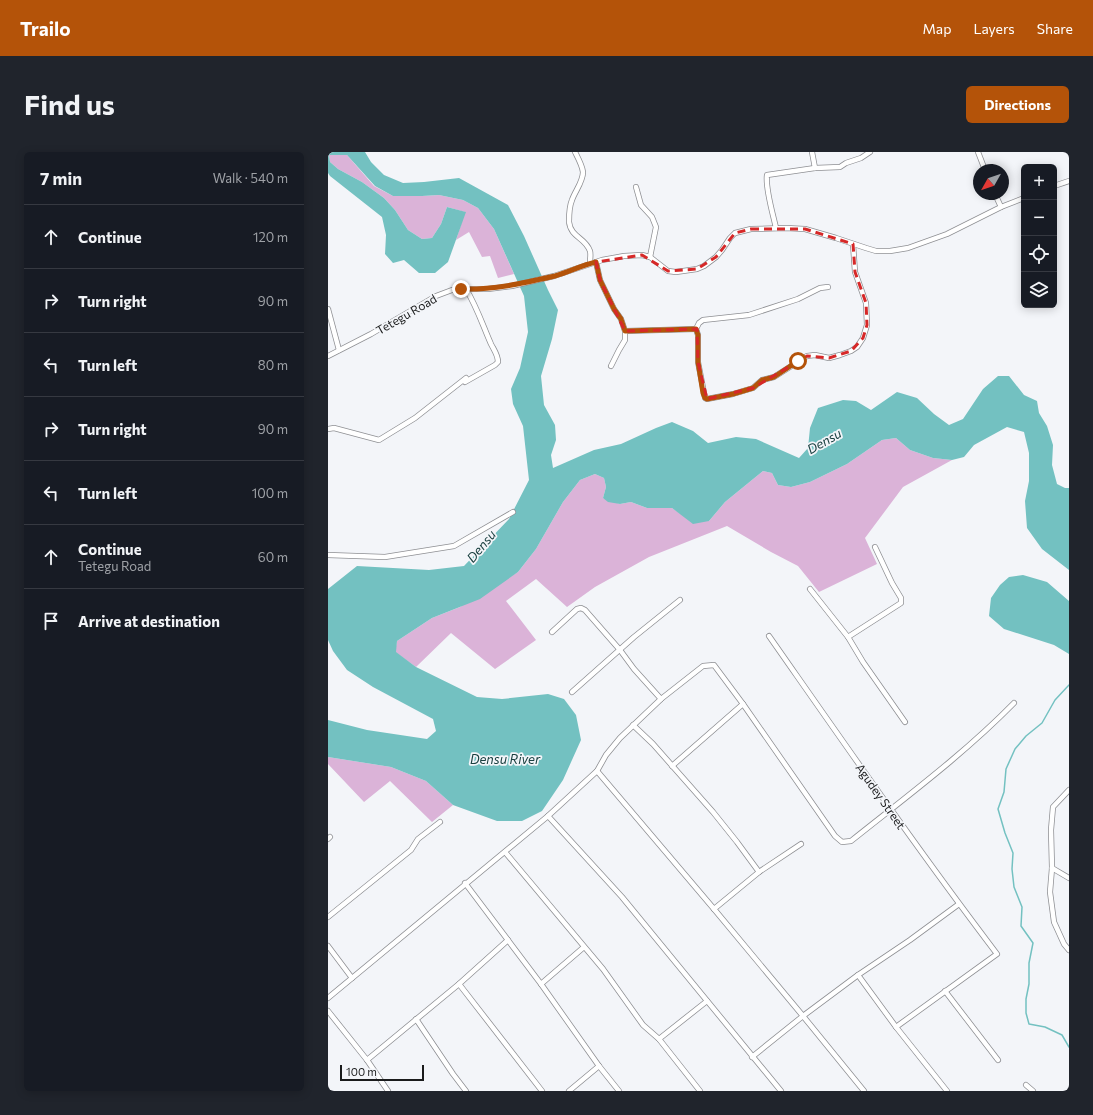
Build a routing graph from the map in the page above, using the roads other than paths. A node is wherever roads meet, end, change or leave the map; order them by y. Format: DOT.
graph roads {
  1 [pos="575,152"];
  2 [pos="812,152"];
  3 [pos="870,152"];
  4 [pos="978,152"];
  5 [pos="983,164"];
  6 [pos="816,168"];
  7 [pos="1069,181"];
  8 [pos="1057,185"];
  9 [pos="636,187"];
  10 [pos="1021,199"];
  11 [pos="998,200"];
  12 [pos="1001,207"];
  13 [pos="776,228"];
  14 [pos="853,244"];
  15 [pos="650,257"];
  16 [pos="596,262"];
  17 [pos="590,263"];
  18 [pos="828,287"];
  19 [pos="466,289"];
  20 [pos="328,309"];
  21 [pos="696,329"];
  22 [pos="625,331"];
  23 [pos="339,350"];
  24 [pos="328,356"];
  25 [pos="611,366"];
  26 [pos="328,429"];
  27 [pos="513,512"];
  28 [pos="875,547"];
  29 [pos="328,555"];
  30 [pos="810,589"];
  31 [pos="680,600"];
  32 [pos="552,632"];
  33 [pos="769,636"];
  34 [pos="848,637"];
  35 [pos="620,650"];
  36 [pos="572,692"];
  37 [pos="661,699"];
  38 [pos="1014,703"];
  39 [pos="743,704"];
  40 [pos="905,722"];
  41 [pos="633,725"];
  42 [pos="672,766"];
  43 [pos="597,771"];
  44 [pos="1069,790"];
  45 [pos="890,809"];
  46 [pos="548,816"];
  47 [pos="440,822"];
  48 [pos="800,844"];
  49 [pos="505,852"];
  50 [pos="1052,868"];
  51 [pos="759,872"];
  52 [pos="1069,878"];
  53 [pos="465,883"];
  54 [pos="959,904"];
  55 [pos="714,909"];
  56 [pos="328,917"];
  57 [pos="508,940"];
  58 [pos="328,946"];
  59 [pos="584,947"];
  60 [pos="1069,950"];
  61 [pos="858,975"];
  62 [pos="352,978"];
  63 [pos="459,984"];
  64 [pos="542,984"];
  65 [pos="945,991"];
  66 [pos="328,998"];
  67 [pos="707,1001"];
  68 [pos="328,1011"];
  69 [pos="803,1016"];
  70 [pos="416,1019"];
  71 [pos="896,1028"];
  72 [pos="659,1039"];
  73 [pos="752,1057"];
  74 [pos="367,1060"];
  75 [pos="998,1060"];
  76 [pos="599,1066"];
  77 [pos="1026,1085"];
  78 [pos="388,1091"];
  79 [pos="466,1091"];
  80 [pos="542,1091"];
  81 [pos="569,1091"];
  82 [pos="619,1091"];
  83 [pos="700,1091"];
  84 [pos="781,1091"];
  85 [pos="864,1091"];
  86 [pos="947,1091"];
  87 [pos="1033,1091"];
  1 -- 17 [label="street"];
  2 -- 6 [label="street"];
  3 -- 6 [label="street"];
  4 -- 5 [label="street"];
  6 -- 13 [label="street"];
  7 -- 8 [label="street"];
  9 -- 15 [label="street"];
  10 -- 12 [label="street"];
  11 -- 12 [label="street"];
  12 -- 14 [label="street"];
  13 -- 14 [label="street"];
  13 -- 15 [label="street"];
  14 -- 21 [label="street"];
  15 -- 16 [label="street, Tetegu Road"];
  16 -- 17 [label="street, Tetegu Road"];
  16 -- 22 [label="street"];
  17 -- 19 [label="street, Tetegu Road"];
  18 -- 21 [label="street"];
  19 -- 23 [label="street, Tetegu Road"];
  19 -- 26 [label="street"];
  20 -- 23 [label="street"];
  21 -- 22 [label="street"];
  22 -- 25 [label="street"];
  23 -- 24 [label="street, Tetegu Road"];
  27 -- 29 [label="street"];
  28 -- 34 [label="street"];
  30 -- 34 [label="street"];
  31 -- 35 [label="street"];
  32 -- 35 [label="street"];
  33 -- 45 [label="street, Agudey Street"];
  34 -- 40 [label="street"];
  35 -- 36 [label="street"];
  35 -- 37 [label="street"];
  37 -- 39 [label="street"];
  37 -- 41 [label="street"];
  38 -- 45 [label="street"];
  39 -- 42 [label="street"];
  39 -- 45 [label="street"];
  41 -- 42 [label="street"];
  41 -- 43 [label="street"];
  42 -- 51 [label="street"];
  43 -- 46 [label="street"];
  43 -- 55 [label="street"];
  44 -- 50 [label="street"];
  45 -- 54 [label="street, Agudey Street"];
  46 -- 49 [label="street"];
  46 -- 67 [label="street"];
  47 -- 56 [label="street"];
  48 -- 51 [label="street"];
  49 -- 53 [label="street"];
  49 -- 59 [label="street"];
  50 -- 52 [label="street"];
  50 -- 60 [label="street"];
  51 -- 55 [label="street"];
  53 -- 57 [label="street"];
  53 -- 62 [label="street"];
  54 -- 61 [label="street"];
  54 -- 65 [label="street, Agudey Street"];
  55 -- 69 [label="street"];
  57 -- 63 [label="street"];
  57 -- 64 [label="street"];
  58 -- 62 [label="street"];
  59 -- 64 [label="street"];
  59 -- 72 [label="street"];
  61 -- 69 [label="street"];
  61 -- 71 [label="street"];
  62 -- 66 [label="street"];
  63 -- 70 [label="street"];
  63 -- 80 [label="street"];
  64 -- 76 [label="street"];
  65 -- 71 [label="street"];
  65 -- 75 [label="street"];
  67 -- 72 [label="street"];
  67 -- 73 [label="street"];
  68 -- 74 [label="street"];
  69 -- 73 [label="street"];
  69 -- 85 [label="street"];
  70 -- 74 [label="street"];
  70 -- 79 [label="street"];
  71 -- 86 [label="street"];
  72 -- 83 [label="street"];
  73 -- 84 [label="street"];
  74 -- 78 [label="street"];
  76 -- 81 [label="street"];
  76 -- 82 [label="street"];
  77 -- 87 [label="street"];
}
